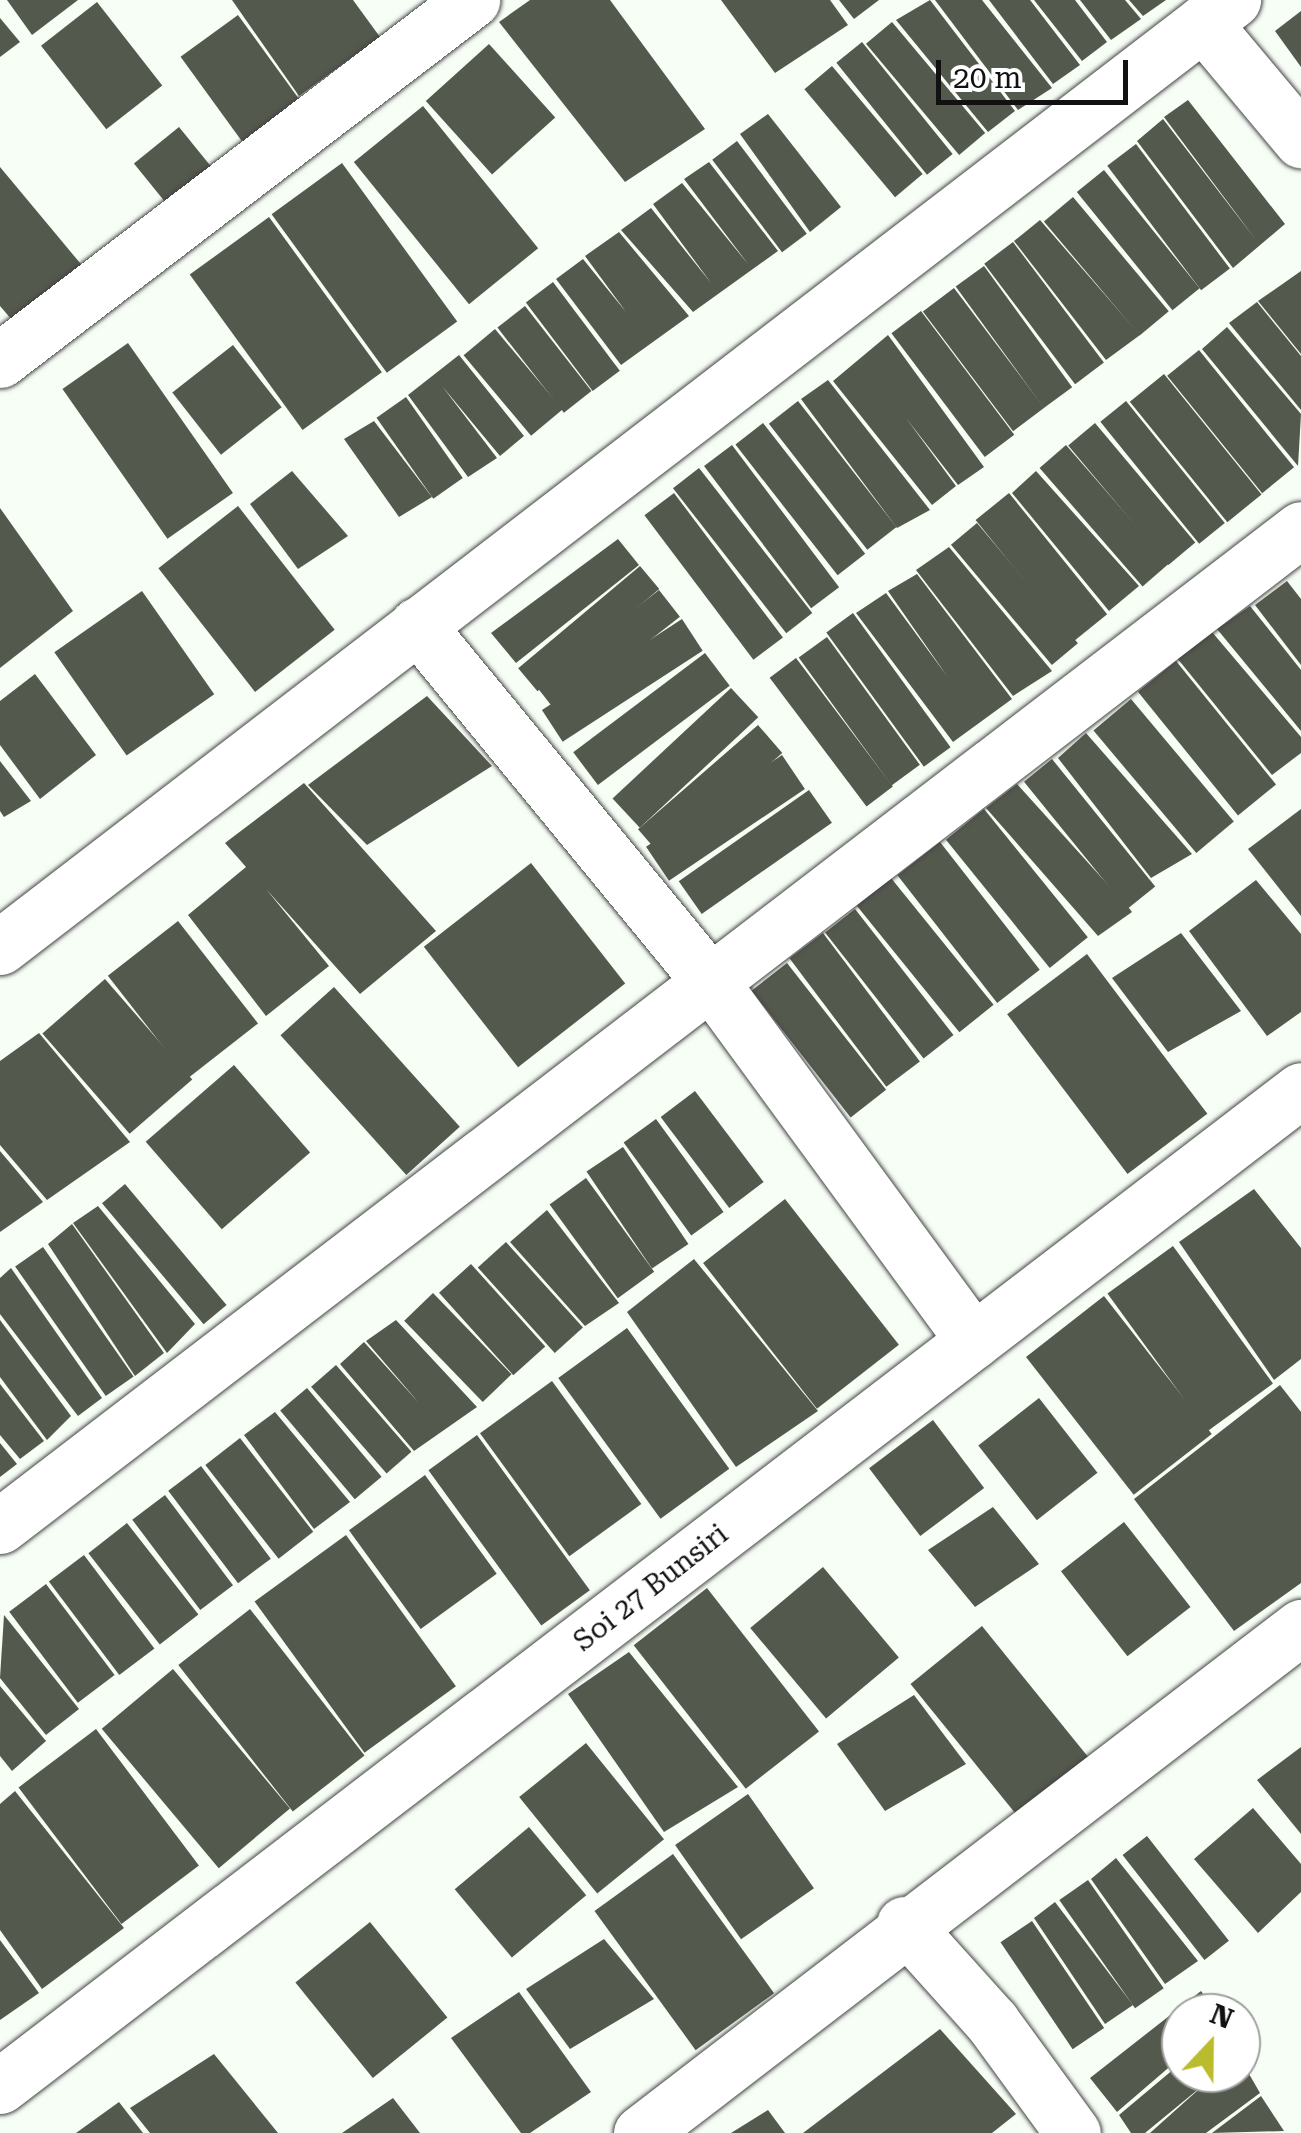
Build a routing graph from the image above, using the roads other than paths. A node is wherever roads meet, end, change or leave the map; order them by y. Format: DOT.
graph roads {
  1 [pos="472,0"];
  2 [pos="1218,12"];
  3 [pos="1301,140"];
  4 [pos="0,360"];
  5 [pos="1301,529"];
  6 [pos="418,625"];
  7 [pos="0,947"];
  8 [pos="712,985"];
  9 [pos="1301,1090"];
  10 [pos="974,1341"];
  11 [pos="0,1526"];
  12 [pos="1301,1627"];
  13 [pos="904,1924"];
  14 [pos="0,2086"];
  15 [pos="640,2133"];
  16 [pos="1073,2133"];
  1 -- 4 [label="street"];
  2 -- 3 [label="street"];
  2 -- 6 [label="street"];
  5 -- 8 [label="street"];
  6 -- 7 [label="street"];
  6 -- 8 [label="street"];
  8 -- 10 [label="street"];
  8 -- 11 [label="street"];
  9 -- 10 [label="street, Soi 27 Bunsiri"];
  10 -- 14 [label="street, Soi 27 Bunsiri"];
  12 -- 13 [label="street"];
  13 -- 15 [label="street"];
  13 -- 16 [label="street"];
}
